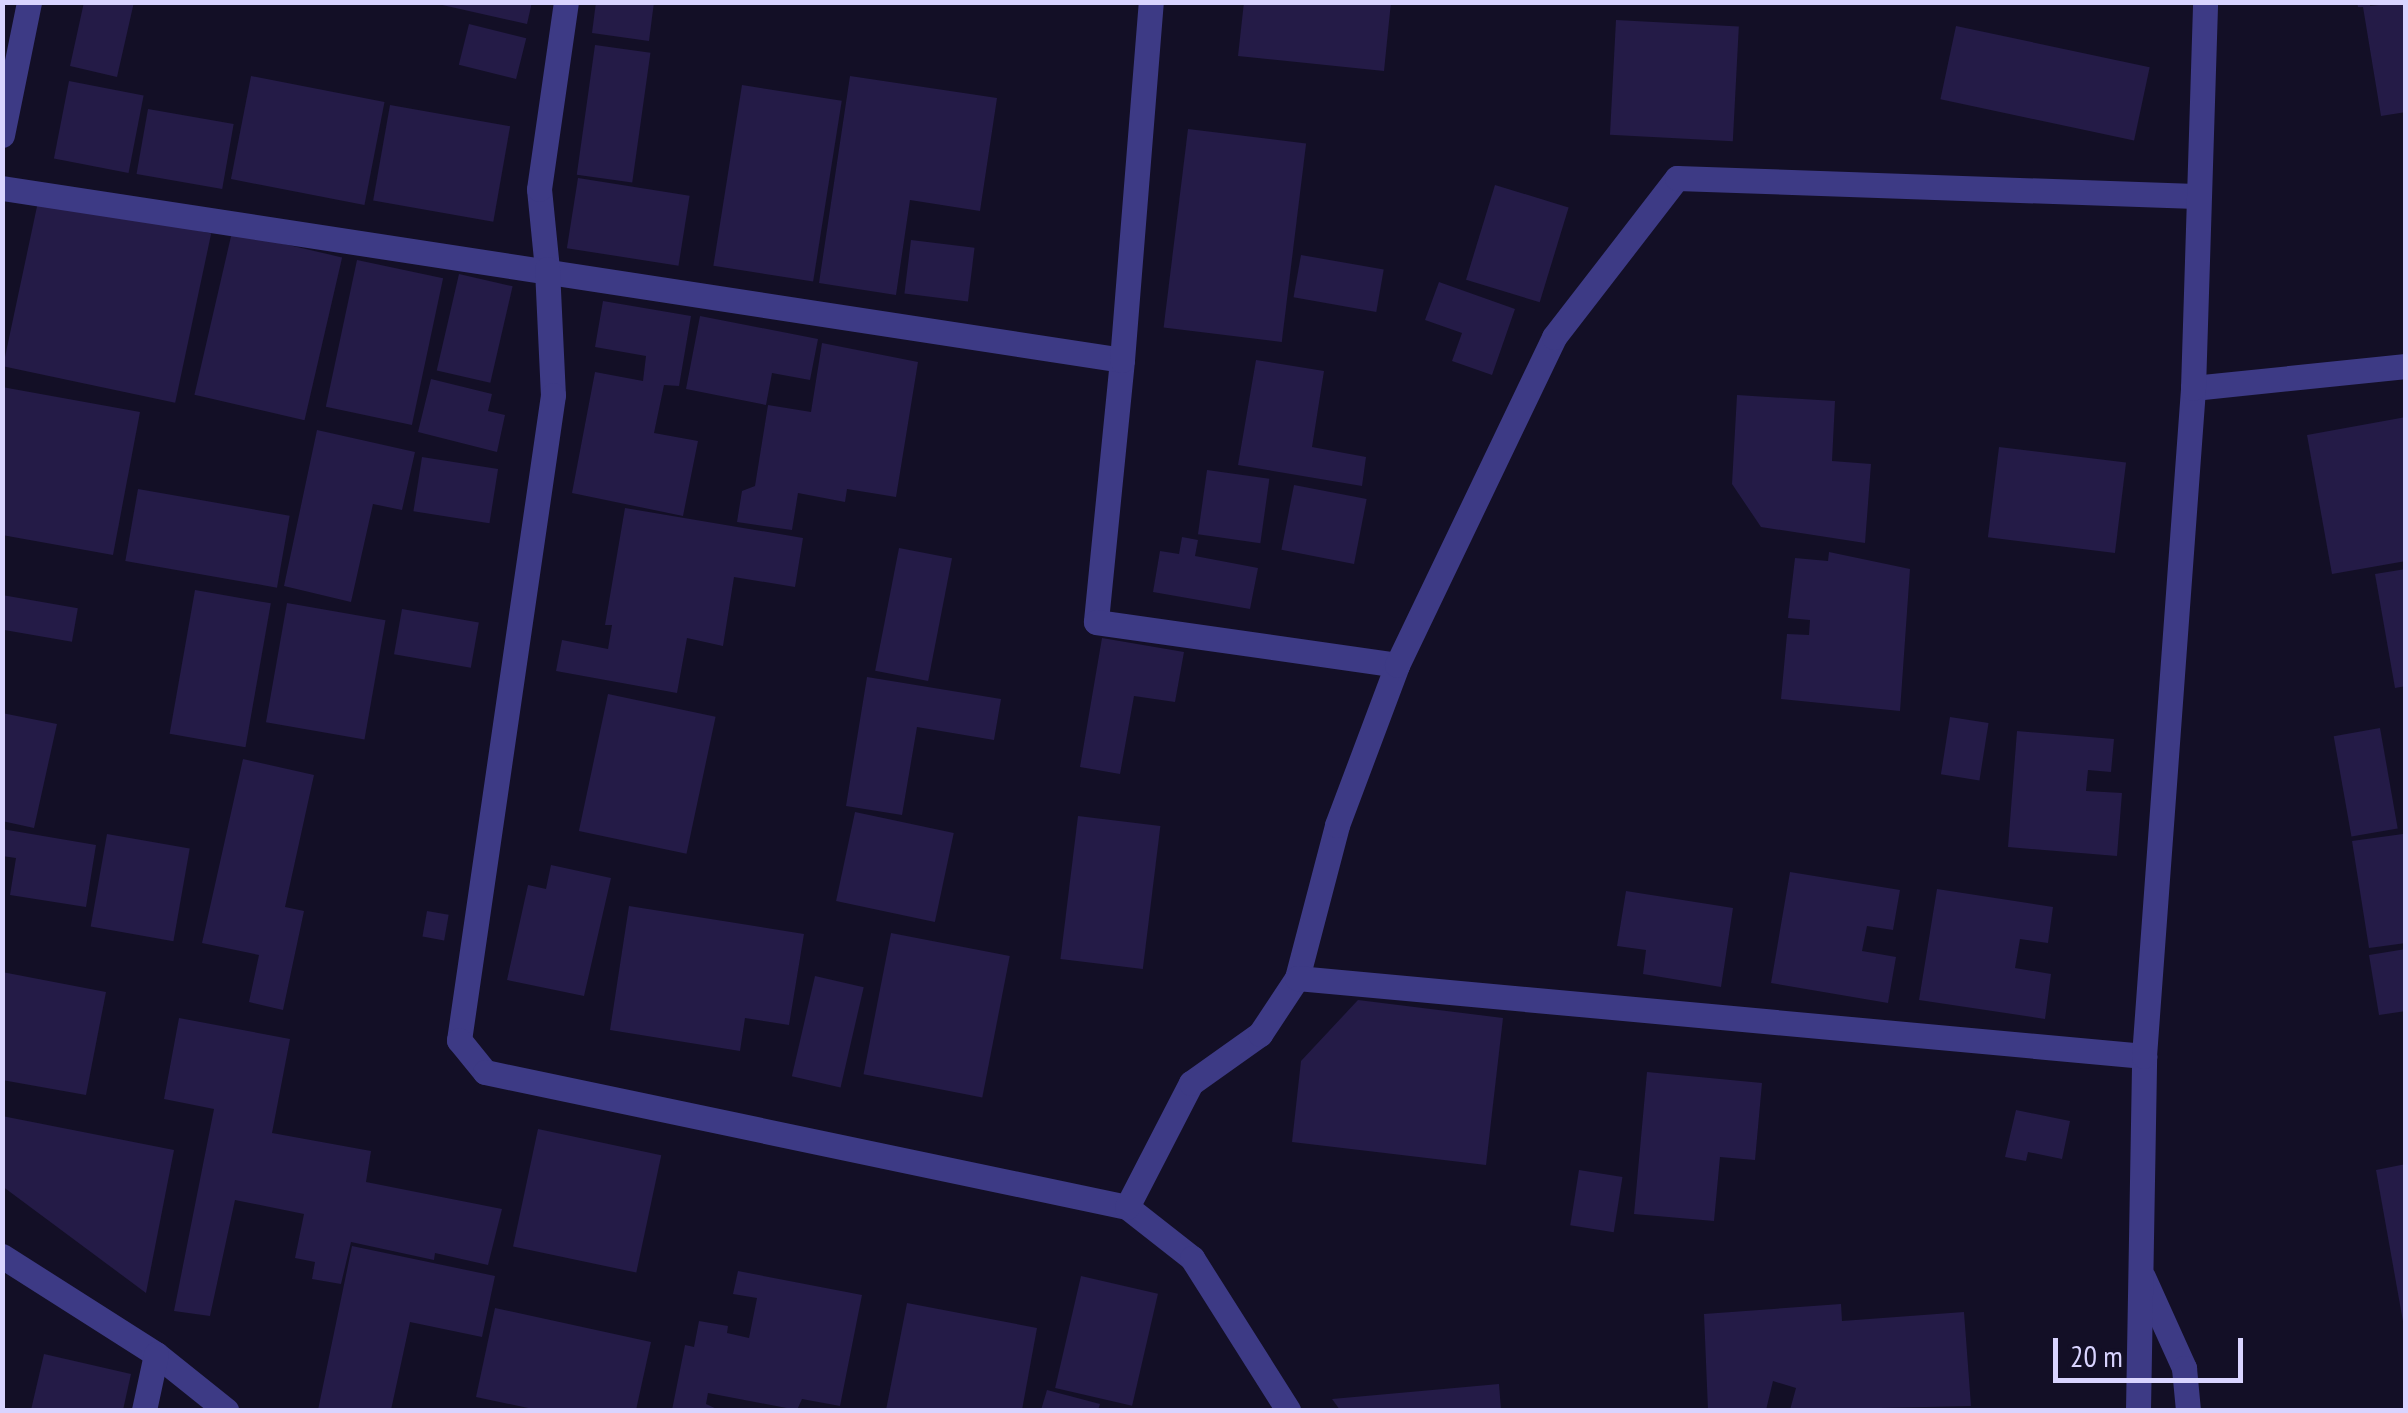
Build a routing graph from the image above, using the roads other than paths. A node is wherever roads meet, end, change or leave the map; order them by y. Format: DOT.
graph roads {
  1 [pos="29,2"];
  2 [pos="566,2"];
  3 [pos="1151,2"];
  4 [pos="2204,2"];
  5 [pos="2,136"];
  6 [pos="2,188"];
  7 [pos="2196,196"];
  8 [pos="547,269"];
  9 [pos="1122,360"];
  10 [pos="2406,366"];
  11 [pos="2192,388"];
  12 [pos="1397,665"];
  13 [pos="1297,978"];
  14 [pos="2144,1056"];
  15 [pos="1127,1206"];
  16 [pos="2,1256"];
  17 [pos="2143,1277"];
  18 [pos="156,1354"];
  19 [pos="144,1410"];
  20 [pos="226,1410"];
  21 [pos="1288,1410"];
  22 [pos="2138,1410"];
  23 [pos="2188,1410"];
  1 -- 5 [label="street"];
  2 -- 8 [label="street"];
  3 -- 9 [label="street"];
  4 -- 7 [label="street"];
  6 -- 8 [label="street"];
  7 -- 11 [label="street"];
  7 -- 12 [label="street"];
  8 -- 9 [label="street"];
  8 -- 15 [label="street"];
  9 -- 12 [label="street"];
  10 -- 11 [label="street"];
  11 -- 14 [label="street"];
  12 -- 13 [label="street"];
  13 -- 14 [label="street"];
  13 -- 15 [label="street"];
  14 -- 17 [label="street"];
  15 -- 21 [label="street"];
  16 -- 18 [label="street"];
  17 -- 22 [label="street"];
  17 -- 23 [label="street"];
  18 -- 19 [label="street"];
  18 -- 20 [label="street"];
}
